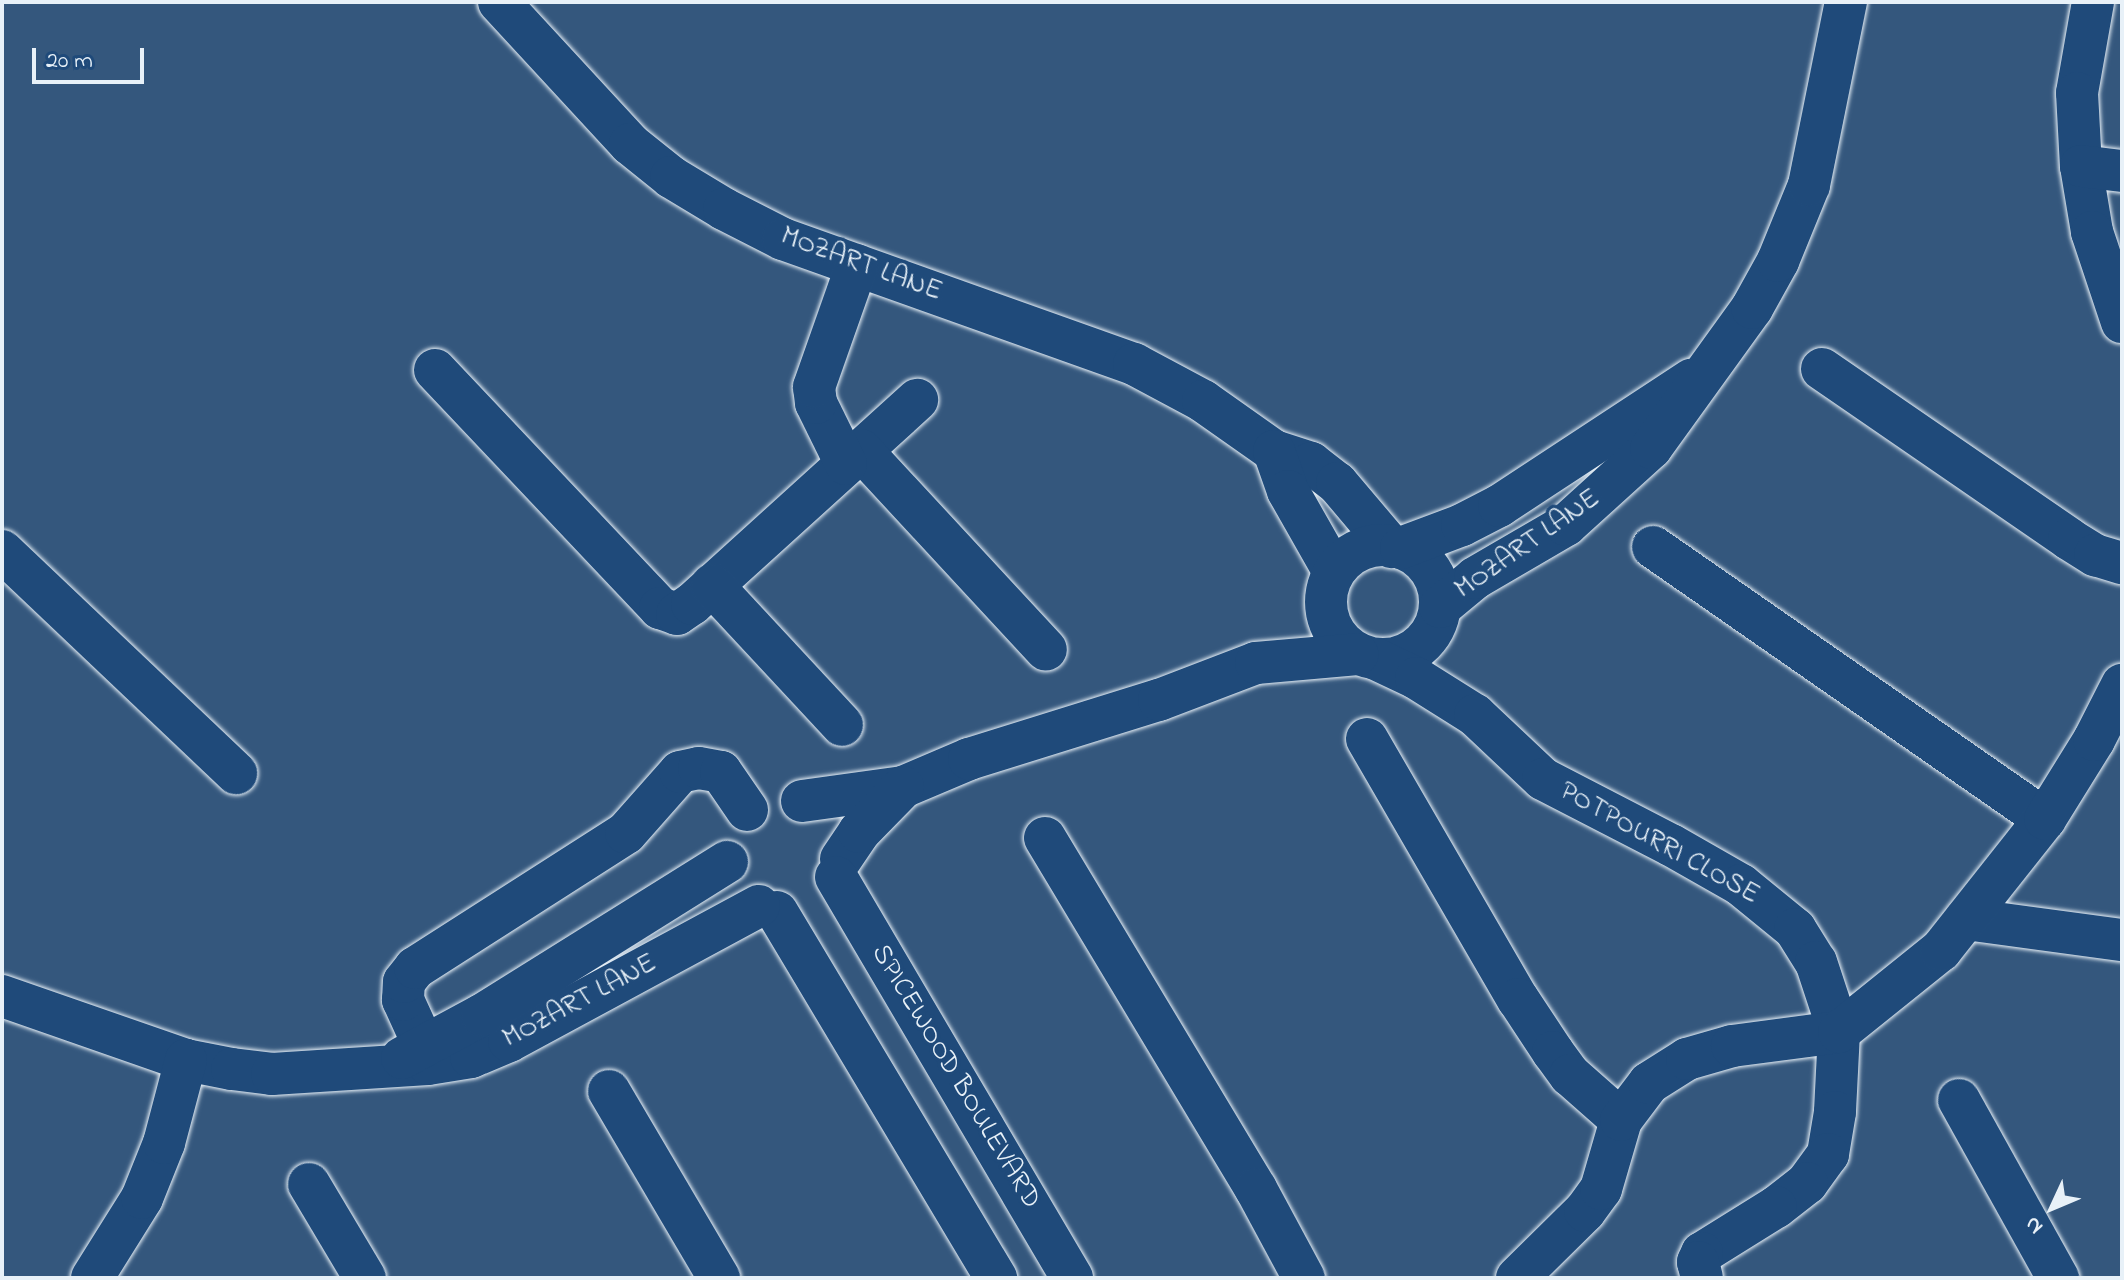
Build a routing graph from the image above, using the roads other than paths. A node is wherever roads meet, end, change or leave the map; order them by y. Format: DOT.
graph roads {
  1 [pos="499,2"];
  2 [pos="1846,2"];
  3 [pos="2093,2"];
  4 [pos="2081,166"];
  5 [pos="2122,171"];
  6 [pos="857,265"];
  7 [pos="2122,322"];
  8 [pos="1822,369"];
  9 [pos="435,370"];
  10 [pos="1706,371"];
  11 [pos="917,400"];
  12 [pos="1274,451"];
  13 [pos="854,457"];
  14 [pos="1653,547"];
  15 [pos="1396,548"];
  16 [pos="2,551"];
  17 [pos="2122,563"];
  18 [pos="1330,581"];
  19 [pos="712,585"];
  20 [pos="1438,616"];
  21 [pos="1046,650"];
  22 [pos="1367,656"];
  23 [pos="1256,663"];
  24 [pos="2122,685"];
  25 [pos="1475,715"];
  26 [pos="842,725"];
  27 [pos="1367,739"];
  28 [pos="236,773"];
  29 [pos="903,787"];
  30 [pos="802,801"];
  31 [pos="747,810"];
  32 [pos="2045,819"];
  33 [pos="1045,838"];
  34 [pos="727,862"];
  35 [pos="838,868"];
  36 [pos="768,909"];
  37 [pos="1966,919"];
  38 [pos="2122,940"];
  39 [pos="2,996"];
  40 [pos="1839,1032"];
  41 [pos="407,1055"];
  42 [pos="186,1060"];
  43 [pos="609,1091"];
  44 [pos="1959,1100"];
  45 [pos="1621,1120"];
  46 [pos="309,1184"];
  47 [pos="92,1278"];
  48 [pos="365,1278"];
  49 [pos="719,1278"];
  50 [pos="996,1278"];
  51 [pos="1072,1278"];
  52 [pos="1304,1278"];
  53 [pos="1517,1278"];
  54 [pos="1702,1278"];
  55 [pos="2058,1278"];
  1 -- 6 [label="street, MOZART LANE"];
  2 -- 10 [label="street, MOZART LANE"];
  3 -- 4 [label="street"];
  4 -- 5 [label="street"];
  4 -- 7 [label="street"];
  6 -- 12 [label="street, MOZART LANE"];
  6 -- 13 [label="street"];
  8 -- 17 [label="street"];
  9 -- 19 [label="street"];
  10 -- 15 [label="street, MOZART LANE"];
  10 -- 20 [label="street, MOZART LANE"];
  11 -- 13 [label="street"];
  12 -- 15 [label="street, MOZART LANE"];
  12 -- 18 [label="street"];
  13 -- 19 [label="street"];
  13 -- 21 [label="street"];
  14 -- 32 [label="street"];
  15 -- 18 [label="street"];
  15 -- 20 [label="street"];
  16 -- 28 [label="street"];
  18 -- 22 [label="street"];
  18 -- 23 [label="street"];
  19 -- 26 [label="street"];
  20 -- 22 [label="street"];
  20 -- 25 [label="street, POTPOURRI CLOSE"];
  22 -- 23 [label="street"];
  22 -- 25 [label="street, POTPOURRI CLOSE"];
  23 -- 29 [label="street"];
  24 -- 32 [label="street"];
  25 -- 40 [label="street, POTPOURRI CLOSE"];
  27 -- 45 [label="street"];
  29 -- 30 [label="street"];
  29 -- 35 [label="street"];
  30 -- 31 [label="street"];
  30 -- 35 [label="street"];
  31 -- 34 [label="street"];
  31 -- 41 [label="street"];
  32 -- 37 [label="street"];
  33 -- 52 [label="street"];
  34 -- 36 [label="street"];
  34 -- 41 [label="street, MOZART LANE"];
  35 -- 36 [label="street"];
  35 -- 51 [label="street, SPICEWOOD BOULEVARD"];
  36 -- 41 [label="street, MOZART LANE"];
  36 -- 50 [label="street"];
  37 -- 38 [label="street"];
  37 -- 40 [label="street"];
  39 -- 42 [label="street, MOZART LANE"];
  40 -- 45 [label="street"];
  40 -- 54 [label="street"];
  41 -- 42 [label="street, MOZART LANE"];
  42 -- 47 [label="street"];
  43 -- 49 [label="street"];
  44 -- 55 [label="street"];
  45 -- 53 [label="street"];
  46 -- 48 [label="street"];
}
